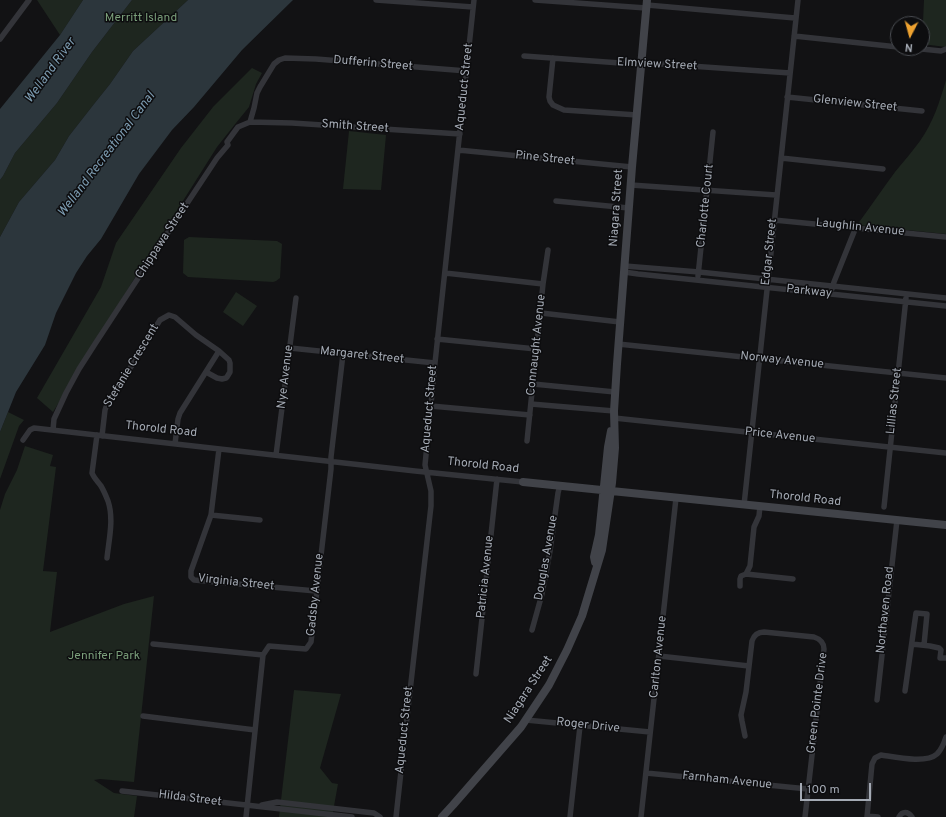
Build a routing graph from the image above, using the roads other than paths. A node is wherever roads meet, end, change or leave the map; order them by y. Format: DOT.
graph roads {
  1 [pos="29,0"];
  2 [pos="376,0"];
  3 [pos="474,0"];
  4 [pos="535,0"];
  5 [pos="798,0"];
  6 [pos="647,5"];
  7 [pos="473,7"];
  8 [pos="796,18"];
  9 [pos="794,36"];
  10 [pos="0,39"];
  11 [pos="890,46"];
  12 [pos="946,49"];
  13 [pos="930,50"];
  14 [pos="524,56"];
  15 [pos="552,58"];
  16 [pos="641,64"];
  17 [pos="467,71"];
  18 [pos="790,73"];
  19 [pos="787,97"];
  20 [pos="922,111"];
  21 [pos="637,115"];
  22 [pos="250,122"];
  23 [pos="713,132"];
  24 [pos="460,134"];
  25 [pos="458,150"];
  26 [pos="781,158"];
  27 [pos="632,167"];
  28 [pos="884,169"];
  29 [pos="631,185"];
  30 [pos="708,191"];
  31 [pos="776,195"];
  32 [pos="556,201"];
  33 [pos="629,208"];
  34 [pos="774,220"];
  35 [pos="855,228"];
  36 [pos="946,237"];
  37 [pos="548,250"];
  38 [pos="625,269"];
  39 [pos="699,272"];
  40 [pos="445,273"];
  41 [pos="698,280"];
  42 [pos="768,280"];
  43 [pos="543,284"];
  44 [pos="832,286"];
  45 [pos="767,287"];
  46 [pos="831,294"];
  47 [pos="907,294"];
  48 [pos="296,298"];
  49 [pos="946,298"];
  50 [pos="906,301"];
  51 [pos="946,306"];
  52 [pos="541,313"];
  53 [pos="620,322"];
  54 [pos="437,339"];
  55 [pos="618,344"];
  56 [pos="290,348"];
  57 [pos="536,349"];
  58 [pos="220,351"];
  59 [pos="343,354"];
  60 [pos="759,359"];
  61 [pos="435,363"];
  62 [pos="206,372"];
  63 [pos="898,373"];
  64 [pos="946,378"];
  65 [pos="533,384"];
  66 [pos="615,392"];
  67 [pos="531,404"];
  68 [pos="431,406"];
  69 [pos="614,414"];
  70 [pos="530,415"];
  71 [pos="53,430"];
  72 [pos="752,433"];
  73 [pos="99,436"];
  74 [pos="23,440"];
  75 [pos="527,441"];
  76 [pos="175,444"];
  77 [pos="890,447"];
  78 [pos="219,449"];
  79 [pos="946,453"];
  80 [pos="276,456"];
  81 [pos="331,462"];
  82 [pos="427,472"];
  83 [pos="497,479"];
  84 [pos="523,482"];
  85 [pos="560,485"];
  86 [pos="607,491"];
  87 [pos="676,498"];
  88 [pos="744,505"];
  89 [pos="760,506"];
  90 [pos="884,507"];
  91 [pos="211,515"];
  92 [pos="260,520"];
  93 [pos="897,520"];
  94 [pos="946,525"];
  95 [pos="107,558"];
  96 [pos="746,574"];
  97 [pos="793,579"];
  98 [pos="740,586"];
  99 [pos="316,591"];
  100 [pos="532,630"];
  101 [pos="153,644"];
  102 [pos="912,644"];
  103 [pos="924,645"];
  104 [pos="263,655"];
  105 [pos="659,656"];
  106 [pos="946,658"];
  107 [pos="749,666"];
  108 [pos="476,674"];
  109 [pos="906,690"];
  110 [pos="877,700"];
  111 [pos="143,716"];
  112 [pos="526,720"];
  113 [pos="580,726"];
  114 [pos="255,730"];
  115 [pos="650,732"];
  116 [pos="745,736"];
  117 [pos="946,737"];
  118 [pos="646,773"];
  119 [pos="808,789"];
  120 [pos="122,791"];
  121 [pos="453,805"];
  122 [pos="247,806"];
  123 [pos="258,806"];
  124 [pos="867,816"];
  125 [pos="246,817"];
  126 [pos="352,817"];
  127 [pos="380,817"];
  128 [pos="396,817"];
  129 [pos="442,817"];
  130 [pos="449,817"];
  131 [pos="570,817"];
  132 [pos="641,817"];
  133 [pos="805,817"];
  134 [pos="878,817"];
  135 [pos="898,817"];
  136 [pos="912,817"];
  1 -- 10 [label="street"];
  2 -- 7 [label="street"];
  3 -- 7 [label="street, Aqueduct Street"];
  4 -- 6 [label="street"];
  5 -- 8 [label="street, Edgar Street"];
  6 -- 8 [label="street"];
  6 -- 16 [label="main road, Niagara Street"];
  7 -- 17 [label="street, Aqueduct Street"];
  8 -- 9 [label="street, Edgar Street"];
  9 -- 11 [label="street"];
  9 -- 18 [label="street, Edgar Street"];
  12 -- 13 [label="street"];
  14 -- 15 [label="street, Elmview Street"];
  15 -- 16 [label="street, Elmview Street"];
  15 -- 21 [label="street"];
  16 -- 18 [label="street, Elmview Street"];
  16 -- 21 [label="main road, Niagara Street"];
  17 -- 22 [label="street, Dufferin Street"];
  17 -- 24 [label="street, Aqueduct Street"];
  18 -- 19 [label="street, Edgar Street"];
  19 -- 20 [label="street, Glenview Street"];
  19 -- 26 [label="street, Edgar Street"];
  21 -- 27 [label="main road, Niagara Street"];
  22 -- 24 [label="street, Smith Street"];
  22 -- 71 [label="street, Chippawa Street"];
  23 -- 30 [label="street, Charlotte Court"];
  24 -- 25 [label="street, Aqueduct Street"];
  25 -- 27 [label="street, Pine Street"];
  25 -- 40 [label="street, Aqueduct Street"];
  26 -- 28 [label="street"];
  26 -- 31 [label="street, Edgar Street"];
  27 -- 29 [label="main road, Niagara Street"];
  29 -- 30 [label="street"];
  29 -- 33 [label="main road, Niagara Street"];
  30 -- 31 [label="street"];
  30 -- 39 [label="street, Charlotte Court"];
  31 -- 34 [label="street, Edgar Street"];
  32 -- 33 [label="street"];
  33 -- 38 [label="main road, Niagara Street"];
  34 -- 35 [label="street, Laughlin Avenue"];
  34 -- 42 [label="street, Edgar Street"];
  35 -- 36 [label="street, Laughlin Avenue"];
  35 -- 44 [label="street"];
  37 -- 43 [label="street, Connaught Avenue"];
  38 -- 39 [label="street, Parkway"];
  38 -- 41 [label="street, Parkway"];
  38 -- 53 [label="main road, Niagara Street"];
  39 -- 41 [label="street, Charlotte Court"];
  39 -- 42 [label="street, Parkway"];
  40 -- 43 [label="street"];
  40 -- 54 [label="street, Aqueduct Street"];
  41 -- 45 [label="street, Parkway"];
  42 -- 44 [label="street, Parkway"];
  42 -- 45 [label="street, Edgar Street"];
  43 -- 52 [label="street, Connaught Avenue"];
  44 -- 46 [label="street"];
  44 -- 47 [label="street, Parkway"];
  45 -- 46 [label="street, Parkway"];
  45 -- 60 [label="street, Edgar Street"];
  46 -- 50 [label="street, Parkway"];
  47 -- 49 [label="street, Parkway"];
  47 -- 50 [label="street, Lillias Street"];
  48 -- 56 [label="street, Nye Avenue"];
  50 -- 51 [label="street, Parkway"];
  50 -- 63 [label="street, Lillias Street"];
  52 -- 53 [label="street"];
  52 -- 57 [label="street, Connaught Avenue"];
  53 -- 55 [label="main road, Niagara Street"];
  54 -- 57 [label="street"];
  54 -- 61 [label="street, Aqueduct Street"];
  55 -- 60 [label="street, Norway Avenue"];
  55 -- 66 [label="main road, Niagara Street"];
  56 -- 59 [label="street, Margaret Street"];
  56 -- 80 [label="street, Nye Avenue"];
  57 -- 65 [label="street, Connaught Avenue"];
  58 -- 62 [label="street"];
  58 -- 62 [label="street, Stefanie Crescent"];
  58 -- 73 [label="street, Stefanie Crescent"];
  59 -- 61 [label="street, Margaret Street"];
  59 -- 81 [label="street, Gadsby Avenue"];
  60 -- 63 [label="street, Norway Avenue"];
  60 -- 72 [label="street, Edgar Street"];
  61 -- 68 [label="street, Aqueduct Street"];
  62 -- 76 [label="street"];
  63 -- 64 [label="street, Norway Avenue"];
  63 -- 77 [label="street, Lillias Street"];
  65 -- 66 [label="street"];
  65 -- 67 [label="street, Connaught Avenue"];
  66 -- 69 [label="main road, Niagara Street"];
  67 -- 69 [label="street, Price Avenue"];
  67 -- 70 [label="street, Connaught Avenue"];
  68 -- 70 [label="street"];
  68 -- 82 [label="street, Aqueduct Street"];
  69 -- 72 [label="street, Price Avenue"];
  69 -- 86 [label="main road, Niagara Street"];
  70 -- 75 [label="street, Connaught Avenue"];
  71 -- 73 [label="street, Thorold Road"];
  71 -- 74 [label="street, Thorold Road"];
  72 -- 77 [label="street, Price Avenue"];
  72 -- 88 [label="street, Edgar Street"];
  73 -- 76 [label="street, Thorold Road"];
  73 -- 95 [label="street, Stefanie Crescent"];
  76 -- 78 [label="street, Thorold Road"];
  77 -- 79 [label="street, Price Avenue"];
  77 -- 90 [label="street, Lillias Street"];
  78 -- 80 [label="street, Thorold Road"];
  78 -- 91 [label="street, Virginia Street"];
  80 -- 81 [label="street, Thorold Road"];
  81 -- 82 [label="street, Thorold Road"];
  81 -- 99 [label="street, Gadsby Avenue"];
  82 -- 83 [label="street, Thorold Road"];
  82 -- 128 [label="street, Aqueduct Street"];
  83 -- 84 [label="street, Thorold Road"];
  83 -- 108 [label="street, Patricia Avenue"];
  84 -- 85 [label="main road, Thorold Road"];
  85 -- 86 [label="main road, Thorold Road"];
  85 -- 100 [label="street, Douglas Avenue"];
  86 -- 87 [label="main road, Thorold Road"];
  86 -- 112 [label="main road, Niagara Street"];
  87 -- 88 [label="main road, Thorold Road"];
  87 -- 105 [label="street, Carlton Avenue"];
  88 -- 89 [label="main road, Thorold Road"];
  89 -- 93 [label="main road, Thorold Road"];
  89 -- 96 [label="street"];
  91 -- 92 [label="street"];
  91 -- 99 [label="street, Virginia Street"];
  93 -- 94 [label="main road, Thorold Road"];
  93 -- 110 [label="street, Northaven Road"];
  96 -- 97 [label="street"];
  96 -- 98 [label="street"];
  99 -- 104 [label="street, Gadsby Avenue"];
  101 -- 104 [label="street"];
  102 -- 103 [label="street"];
  102 -- 103 [label="street"];
  102 -- 109 [label="street"];
  103 -- 106 [label="street"];
  104 -- 114 [label="street"];
  105 -- 107 [label="street"];
  105 -- 115 [label="street, Carlton Avenue"];
  107 -- 116 [label="street, Green Pointe Drive"];
  107 -- 119 [label="street, Green Pointe Drive"];
  111 -- 114 [label="street"];
  112 -- 113 [label="street, Roger Drive"];
  112 -- 121 [label="main road, Niagara Street"];
  113 -- 115 [label="street, Roger Drive"];
  113 -- 131 [label="street"];
  114 -- 122 [label="street"];
  115 -- 118 [label="street, Carlton Avenue"];
  117 -- 124 [label="street"];
  118 -- 119 [label="street, Farnham Avenue"];
  118 -- 132 [label="street, Carlton Avenue"];
  119 -- 133 [label="street, Green Pointe Drive"];
  120 -- 122 [label="street, Hilda Street"];
  121 -- 129 [label="main road, Niagara Street"];
  121 -- 130 [label="main road, Niagara Street"];
  122 -- 123 [label="street, Hilda Street"];
  122 -- 125 [label="street"];
  123 -- 126 [label="street, Hilda Street"];
  123 -- 127 [label="street, Hilda Street"];
  124 -- 134 [label="street"];
  135 -- 136 [label="street"];
}
